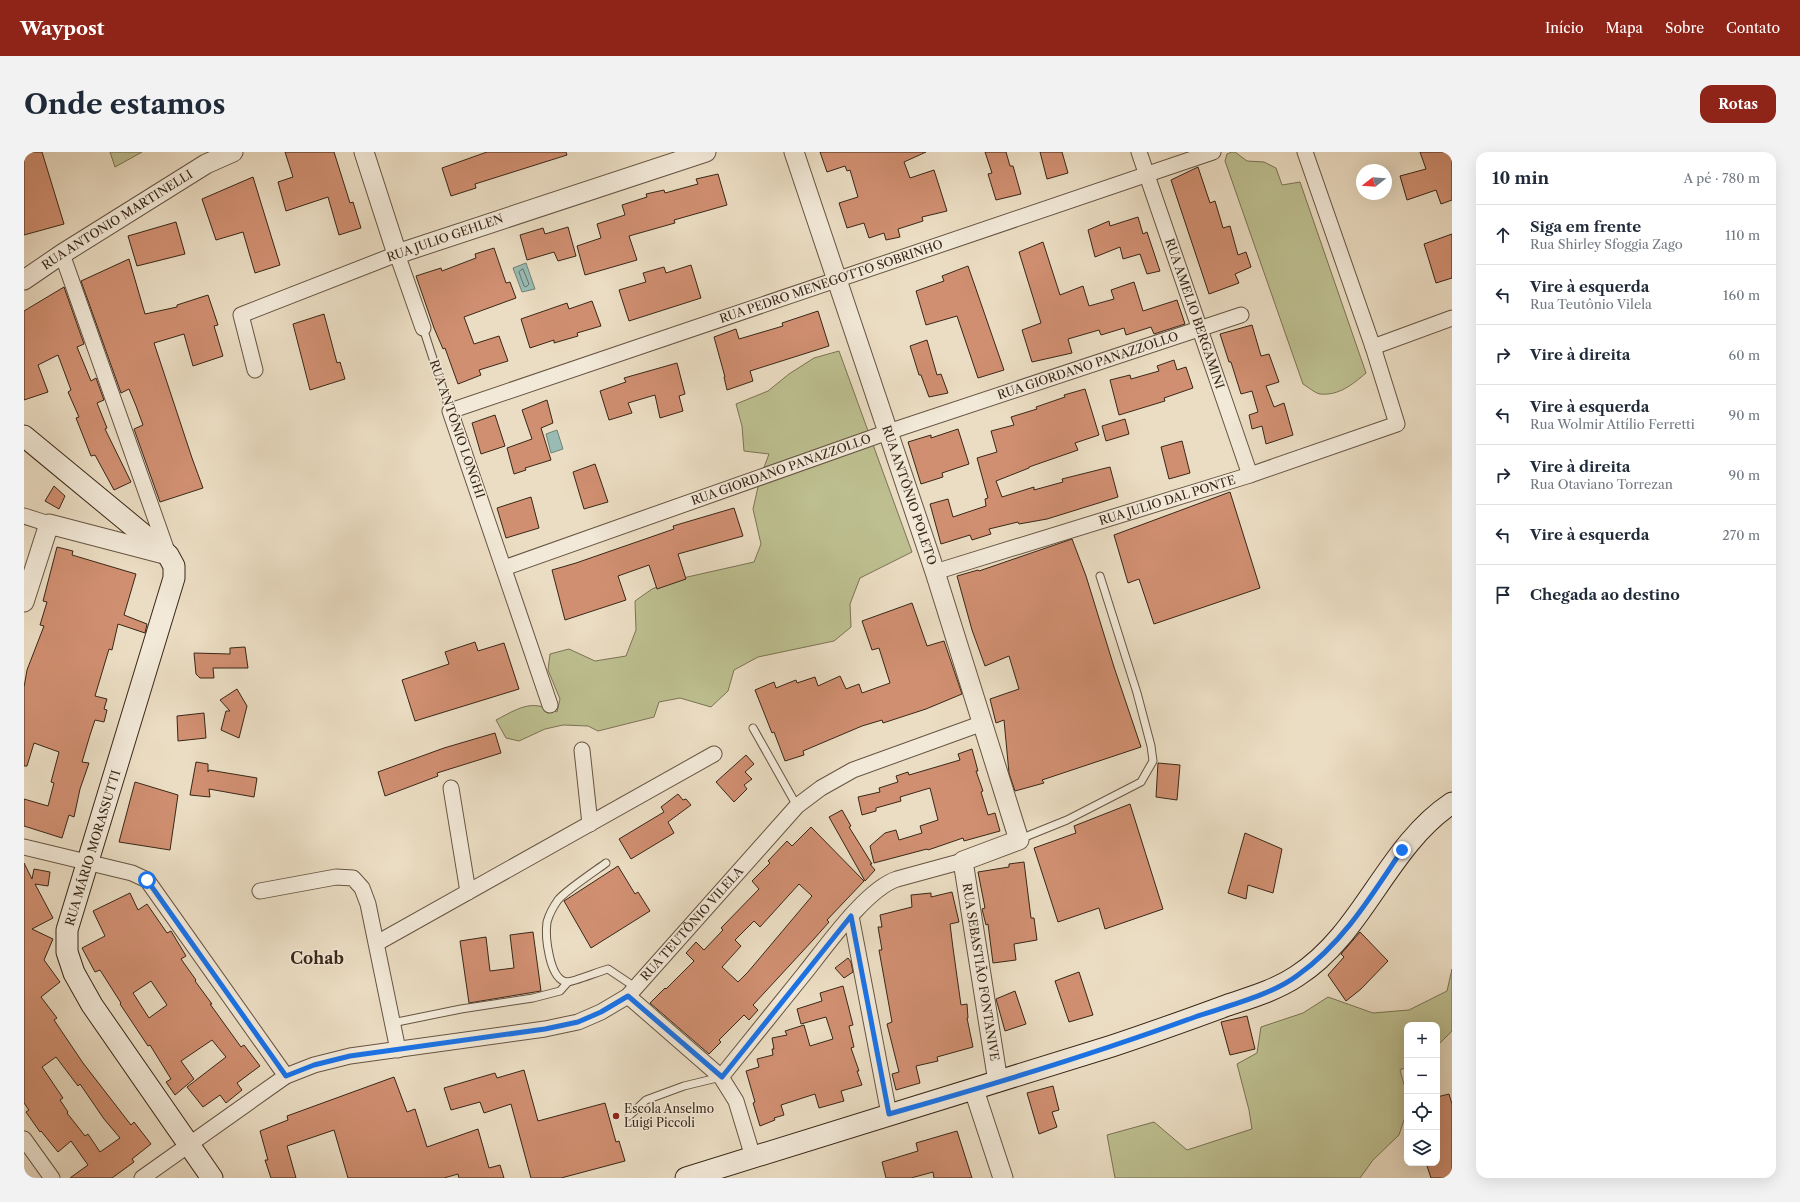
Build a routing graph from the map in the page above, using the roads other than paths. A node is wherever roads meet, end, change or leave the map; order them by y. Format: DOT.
graph roads {
  1 [pos="233,152"];
  2 [pos="364,152"];
  3 [pos="706,152"];
  4 [pos="794,152"];
  5 [pos="1139,152"];
  6 [pos="1213,152"];
  7 [pos="1305,152"];
  8 [pos="1146,174"];
  9 [pos="62,254"];
  10 [pos="397,254"];
  11 [pos="24,280"];
  12 [pos="838,280"];
  13 [pos="1241,315"];
  14 [pos="1452,318"];
  15 [pos="422,328"];
  16 [pos="1201,329"];
  17 [pos="1373,348"];
  18 [pos="255,370"];
  19 [pos="450,411"];
  20 [pos="888,432"];
  21 [pos="24,436"];
  22 [pos="1250,475"];
  23 [pos="24,516"];
  24 [pos="49,524"];
  25 [pos="168,555"];
  26 [pos="504,568"];
  27 [pos="935,572"];
  28 [pos="1100,576"];
  29 [pos="24,602"];
  30 [pos="550,705"];
  31 [pos="984,723"];
  32 [pos="753,728"];
  33 [pos="582,750"];
  34 [pos="714,754"];
  35 [pos="451,788"];
  36 [pos="1452,803"];
  37 [pos="797,806"];
  38 [pos="590,824"];
  39 [pos="1019,840"];
  40 [pos="24,848"];
  41 [pos="963,861"];
  42 [pos="89,862"];
  43 [pos="606,863"];
  44 [pos="260,891"];
  45 [pos="468,892"];
  46 [pos="851,916"];
  47 [pos="377,943"];
  48 [pos="568,982"];
  49 [pos="632,992"];
  50 [pos="392,1023"];
  51 [pos="398,1050"];
  52 [pos="286,1076"];
  53 [pos="722,1077"];
  54 [pos="998,1082"];
  55 [pos="974,1090"];
  56 [pos="889,1114"];
  57 [pos="629,1116"];
  58 [pos="24,1139"];
  59 [pos="188,1144"];
  60 [pos="753,1157"];
  61 [pos="52,1178"];
  62 [pos="142,1178"];
  63 [pos="212,1178"];
  64 [pos="686,1178"];
  65 [pos="1003,1178"];
  1 -- 9 [label="street, RUA ANTONIO MARTINELLI"];
  2 -- 10 [label="street, RUA ANTÔNIO LONGHI"];
  3 -- 10 [label="street, RUA JULIO GEHLEN"];
  4 -- 12 [label="street, RUA ANTÔNIO POLETO"];
  5 -- 8 [label="street, RUA AMELIO BERGAMINI"];
  6 -- 8 [label="street, RUA PEDRO MENEGOTTO SOBRINHO"];
  7 -- 17 [label="street"];
  8 -- 12 [label="street, RUA PEDRO MENEGOTTO SOBRINHO"];
  8 -- 16 [label="street, RUA AMELIO BERGAMINI"];
  9 -- 11 [label="street, RUA ANTONIO MARTINELLI"];
  9 -- 25 [label="street"];
  10 -- 15 [label="street, RUA ANTÔNIO LONGHI"];
  10 -- 18 [label="street, RUA JULIO GEHLEN"];
  12 -- 19 [label="street, RUA PEDRO MENEGOTTO SOBRINHO"];
  12 -- 20 [label="street, RUA ANTÔNIO POLETO"];
  13 -- 16 [label="street, RUA GIORDANO PANAZZOLLO"];
  14 -- 17 [label="street"];
  15 -- 19 [label="lane, RUA ANTÔNIO LONGHI"];
  16 -- 20 [label="street, RUA GIORDANO PANAZZOLLO"];
  16 -- 22 [label="street, RUA AMELIO BERGAMINI"];
  17 -- 22 [label="street, RUA JULIO DAL PONTE"];
  19 -- 26 [label="street, RUA ANTÔNIO LONGHI"];
  20 -- 26 [label="street, RUA GIORDANO PANAZZOLLO"];
  20 -- 27 [label="street, RUA ANTÔNIO POLETO"];
  21 -- 25 [label="main road"];
  22 -- 27 [label="street, RUA JULIO DAL PONTE"];
  23 -- 24 [label="street"];
  24 -- 25 [label="street"];
  24 -- 29 [label="street"];
  25 -- 42 [label="main road, RUA MÁRIO MORASSUTTI"];
  26 -- 30 [label="street, RUA ANTÔNIO LONGHI"];
  27 -- 31 [label="street, RUA ANTÔNIO POLETO"];
  28 -- 39 [label="lane"];
  31 -- 37 [label="street, RUA TEUTÔNIO VILELA"];
  31 -- 39 [label="street, RUA ANTÔNIO POLETO"];
  32 -- 37 [label="lane"];
  33 -- 38 [label="street"];
  34 -- 38 [label="street"];
  35 -- 45 [label="street"];
  36 -- 54 [label="main road"];
  37 -- 49 [label="street, RUA TEUTÔNIO VILELA"];
  38 -- 45 [label="street"];
  39 -- 41 [label="street"];
  40 -- 42 [label="street"];
  41 -- 46 [label="street"];
  41 -- 54 [label="street, RUA SEBASTIÃO FONTANIVE"];
  42 -- 52 [label="street"];
  42 -- 59 [label="main road, RUA MÁRIO MORASSUTTI"];
  43 -- 48 [label="lane"];
  44 -- 47 [label="street"];
  45 -- 47 [label="street"];
  46 -- 53 [label="street"];
  46 -- 56 [label="street"];
  47 -- 50 [label="street"];
  48 -- 49 [label="lane"];
  48 -- 50 [label="lane"];
  49 -- 51 [label="street, RUA TEUTÔNIO VILELA"];
  49 -- 53 [label="street"];
  50 -- 51 [label="street"];
  51 -- 52 [label="street, RUA TEUTÔNIO VILELA"];
  52 -- 59 [label="street, RUA TEUTÔNIO VILELA"];
  53 -- 57 [label="lane"];
  53 -- 60 [label="street"];
  54 -- 55 [label="main road"];
  55 -- 56 [label="main road"];
  55 -- 65 [label="street"];
  56 -- 60 [label="main road"];
  58 -- 61 [label="street"];
  59 -- 62 [label="street, RUA TEUTÔNIO VILELA"];
  59 -- 63 [label="main road, RUA MÁRIO MORASSUTTI"];
  60 -- 64 [label="main road"];
}
